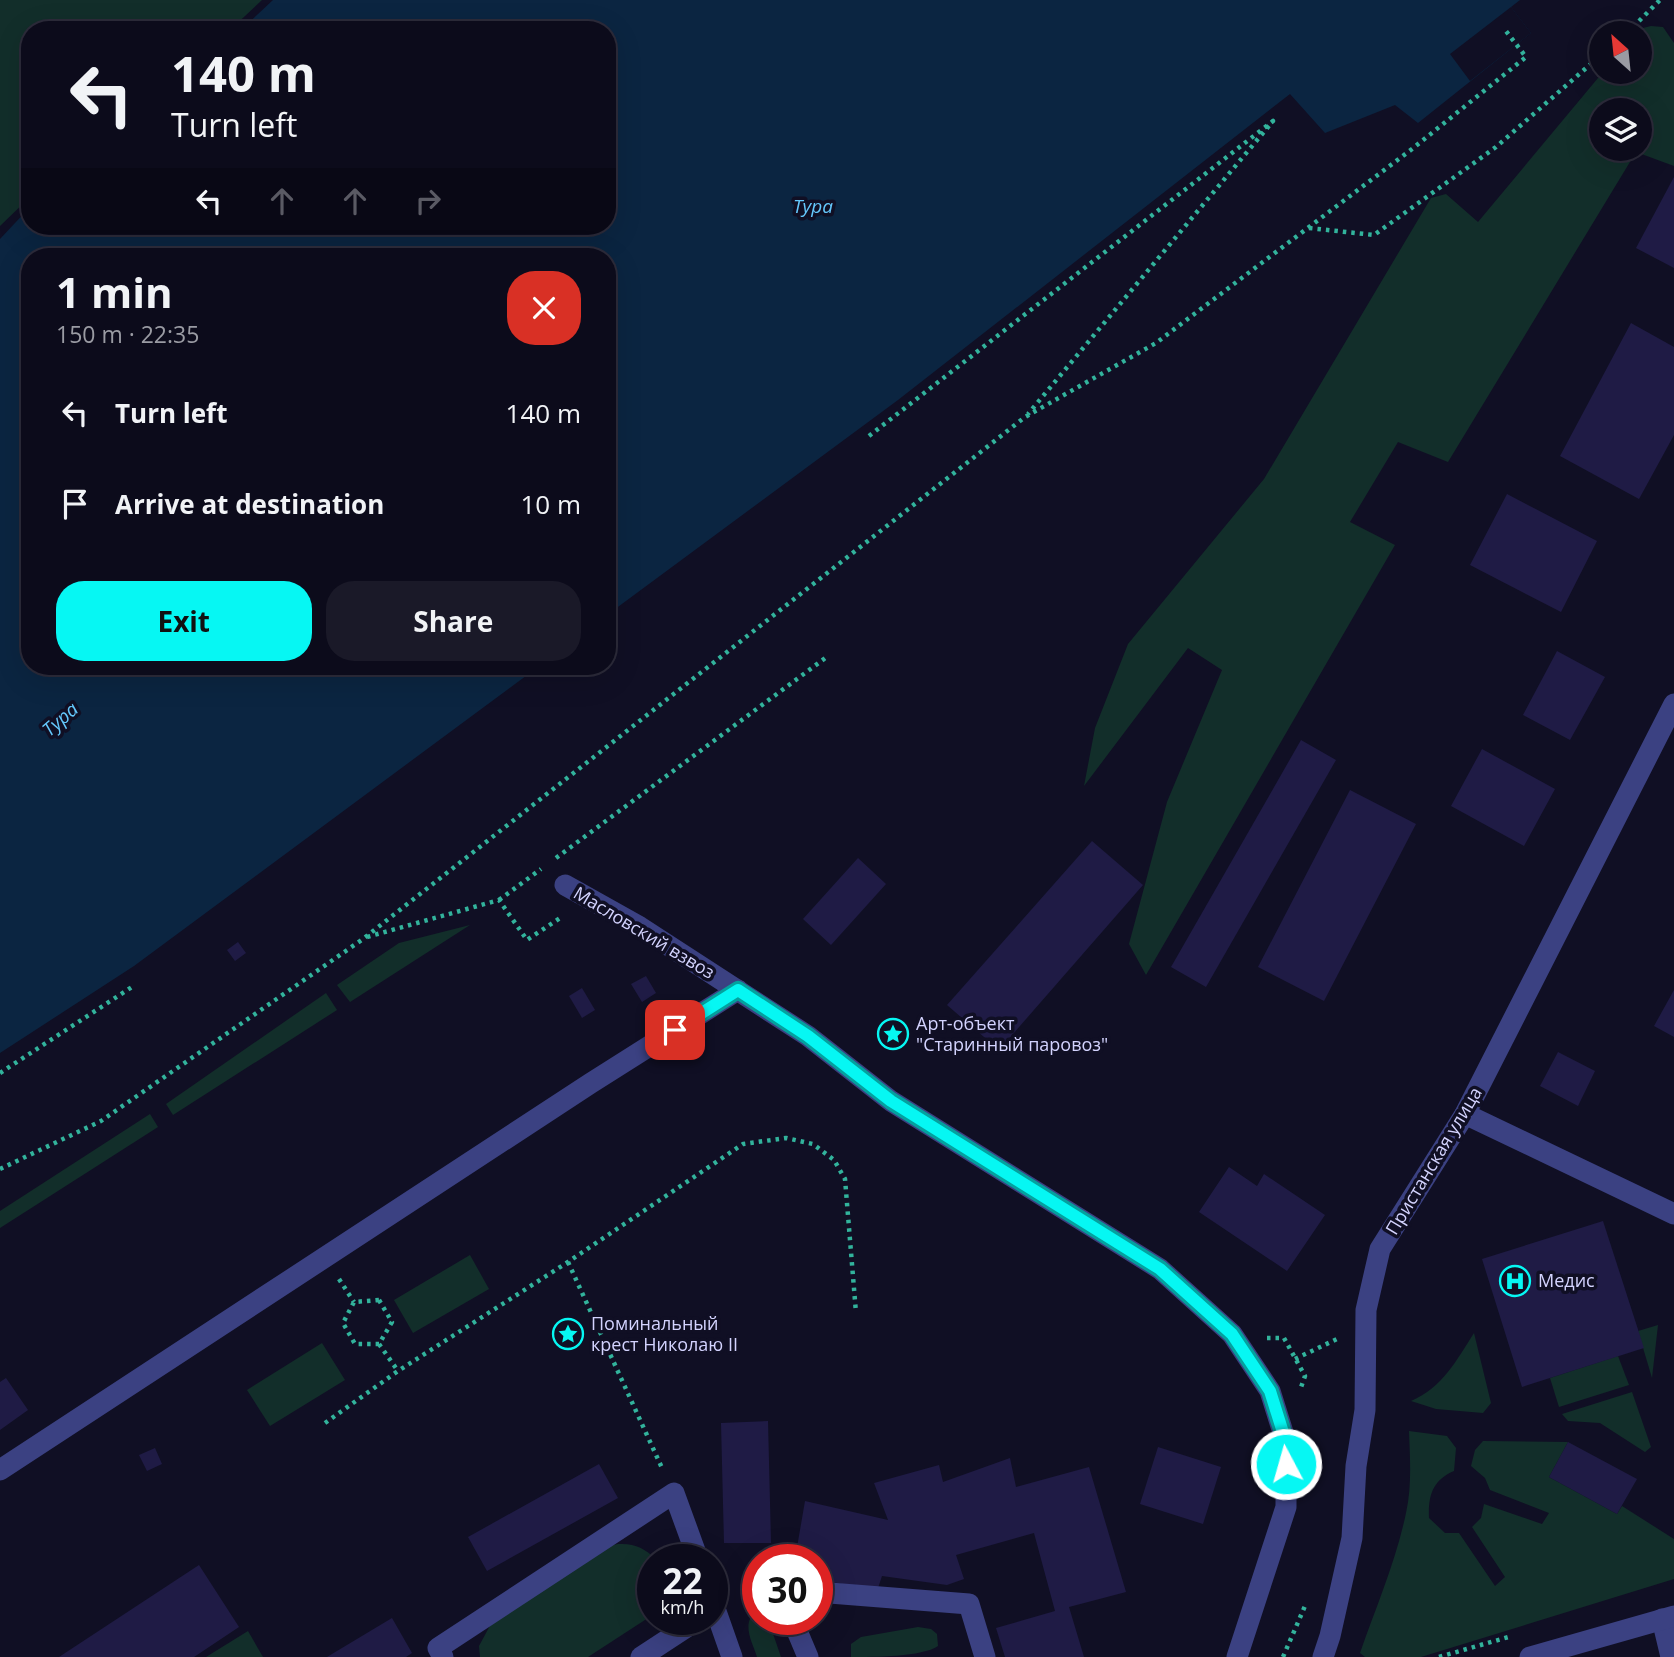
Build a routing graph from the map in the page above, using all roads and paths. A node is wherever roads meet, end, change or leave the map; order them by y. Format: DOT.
graph roads {
  1 [pos="1660,0"];
  2 [pos="1639,21"];
  3 [pos="1506,31"];
  4 [pos="1589,66"];
  5 [pos="1308,228"];
  6 [pos="1025,417"];
  7 [pos="869,436"];
  8 [pos="828,656"];
  9 [pos="1674,704"];
  10 [pos="554,860"];
  11 [pos="543,868"];
  12 [pos="565,885"];
  13 [pos="499,900"];
  14 [pos="569,912"];
  15 [pos="363,939"];
  16 [pos="135,985"];
  17 [pos="738,990"];
  18 [pos="0,1073"];
  19 [pos="1465,1114"];
  20 [pos="0,1169"];
  21 [pos="1674,1214"];
  22 [pos="568,1262"];
  23 [pos="856,1313"];
  24 [pos="1340,1337"];
  25 [pos="1263,1339"];
  26 [pos="379,1344"];
  27 [pos="1295,1359"];
  28 [pos="398,1371"];
  29 [pos="1305,1376"];
  30 [pos="325,1423"];
  31 [pos="649,1443"];
  32 [pos="0,1470"];
  33 [pos="693,1544"];
  34 [pos="833,1593"];
  35 [pos="1668,1617"];
  36 [pos="673,1635"];
  37 [pos="722,1635"];
  38 [pos="799,1635"];
  39 [pos="443,1657"];
  40 [pos="641,1657"];
  41 [pos="732,1657"];
  42 [pos="808,1657"];
  43 [pos="985,1657"];
  44 [pos="1237,1657"];
  45 [pos="1323,1657"];
  46 [pos="1530,1657"];
  47 [pos="1671,1657"];
  1 -- 2 [label="path"];
  3 -- 5 [label="path"];
  4 -- 5 [label="path"];
  5 -- 6 [label="path"];
  6 -- 7 [label="path"];
  6 -- 15 [label="path"];
  8 -- 10 [label="path"];
  9 -- 19 [label="street, Пристанская улица"];
  11 -- 13 [label="path"];
  12 -- 17 [label="street, Масловский взвоз"];
  13 -- 14 [label="path"];
  13 -- 15 [label="path"];
  15 -- 20 [label="path"];
  16 -- 18 [label="path"];
  17 -- 32 [label="street"];
  17 -- 44 [label="street, Масловский взвоз"];
  19 -- 21 [label="street"];
  19 -- 45 [label="street, Пристанская улица"];
  22 -- 23 [label="path"];
  22 -- 28 [label="path"];
  22 -- 31 [label="path"];
  24 -- 27 [label="path"];
  25 -- 27 [label="path"];
  26 -- 26 [label="path"];
  26 -- 28 [label="path"];
  27 -- 29 [label="path"];
  28 -- 30 [label="path"];
  33 -- 39 [label="street"];
  34 -- 43 [label="street"];
  35 -- 46 [label="street"];
  35 -- 47 [label="street"];
  36 -- 40 [label="street"];
  37 -- 41 [label="street"];
  38 -- 42 [label="street"];
}
